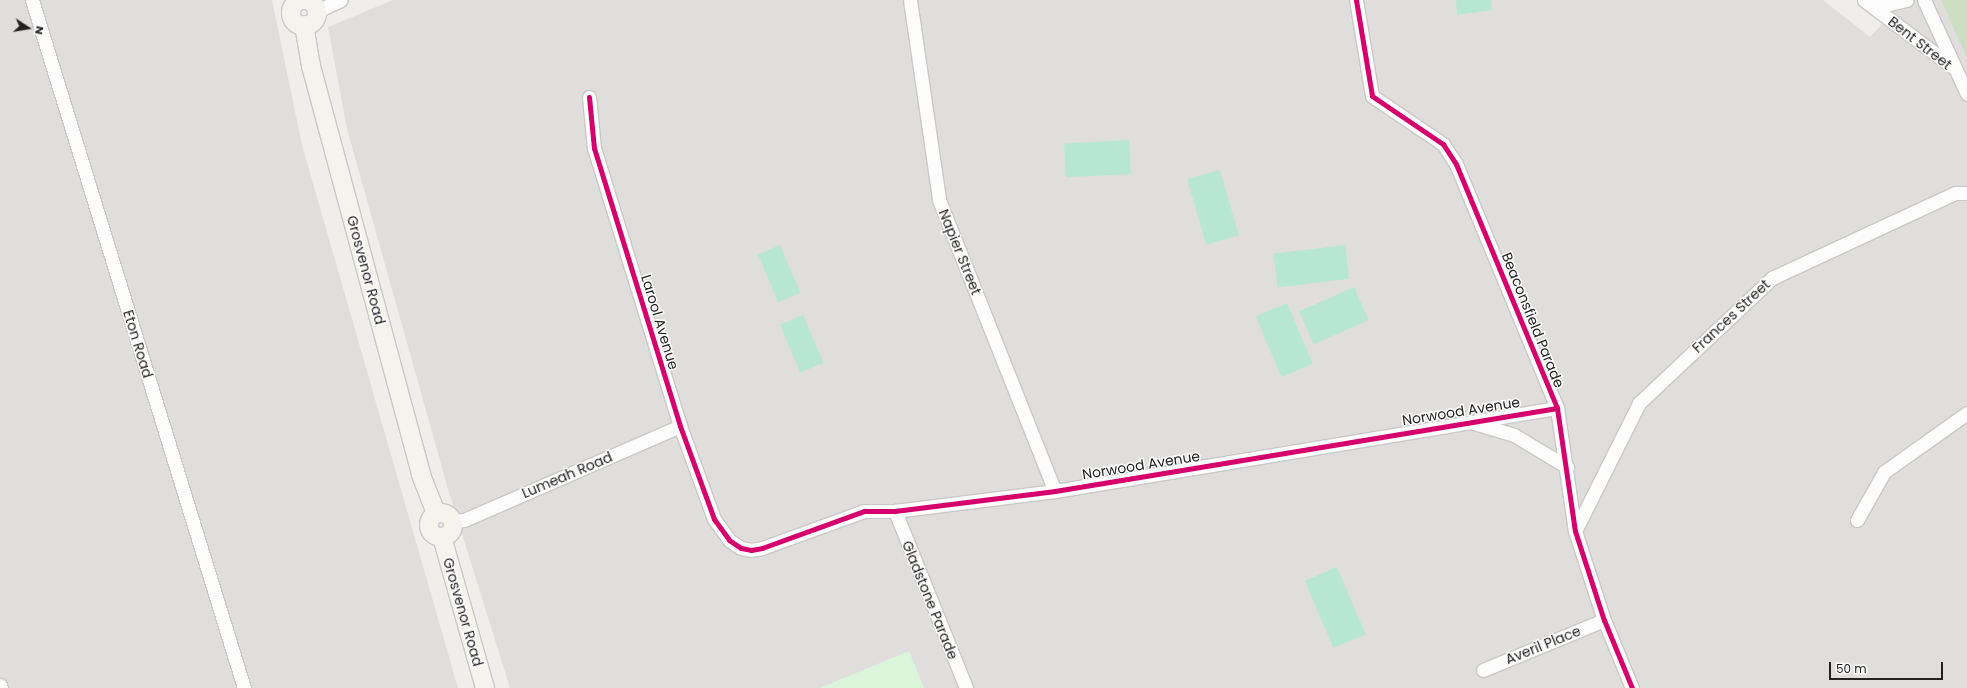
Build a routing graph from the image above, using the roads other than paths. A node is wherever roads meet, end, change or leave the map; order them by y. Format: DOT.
graph roads {
  1 [pos="32,0"];
  2 [pos="341,0"];
  3 [pos="910,0"];
  4 [pos="1356,0"];
  5 [pos="1864,0"];
  6 [pos="1874,0"];
  7 [pos="1907,0"];
  8 [pos="1924,0"];
  9 [pos="299,1"];
  10 [pos="316,11"];
  11 [pos="304,25"];
  12 [pos="1953,67"];
  13 [pos="1967,94"];
  14 [pos="589,97"];
  15 [pos="1967,193"];
  16 [pos="1557,408"];
  17 [pos="1967,413"];
  18 [pos="1470,422"];
  19 [pos="680,426"];
  20 [pos="1567,467"];
  21 [pos="1055,492"];
  22 [pos="895,511"];
  23 [pos="436,513"];
  24 [pos="1857,520"];
  25 [pos="453,521"];
  26 [pos="1575,531"];
  27 [pos="442,537"];
  28 [pos="735,544"];
  29 [pos="1604,620"];
  30 [pos="1483,670"];
  31 [pos="244,688"];
  32 [pos="485,688"];
  33 [pos="966,688"];
  34 [pos="1632,688"];
  1 -- 31 [label="street, Eton Road"];
  2 -- 10 [label="street"];
  3 -- 21 [label="street, Napier Street"];
  4 -- 16 [label="street, Beaconsfield Parade"];
  5 -- 12 [label="street, Bent Street"];
  6 -- 7 [label="street"];
  8 -- 12 [label="street"];
  9 -- 10 [label="street"];
  9 -- 11 [label="street"];
  10 -- 11 [label="street"];
  11 -- 23 [label="street, Grosvenor Road"];
  12 -- 13 [label="street, Bent Street"];
  14 -- 19 [label="street, Larool Avenue"];
  15 -- 26 [label="street, Frances Street"];
  16 -- 18 [label="street, Norwood Avenue"];
  16 -- 20 [label="street, Beaconsfield Parade"];
  17 -- 24 [label="street"];
  18 -- 20 [label="street, Norwood Avenue"];
  18 -- 21 [label="street, Norwood Avenue"];
  19 -- 25 [label="street, Lumeah Road"];
  19 -- 28 [label="street, Larool Avenue"];
  20 -- 26 [label="street, Beaconsfield Parade"];
  21 -- 22 [label="street, Norwood Avenue"];
  22 -- 28 [label="street, Norwood Avenue"];
  22 -- 33 [label="street, Gladstone Parade"];
  23 -- 25 [label="street"];
  23 -- 27 [label="street"];
  25 -- 27 [label="street"];
  26 -- 29 [label="street, Beaconsfield Parade"];
  27 -- 32 [label="street, Grosvenor Road"];
  29 -- 30 [label="street, Averil Place"];
  29 -- 34 [label="street, Beaconsfield Parade"];
}
